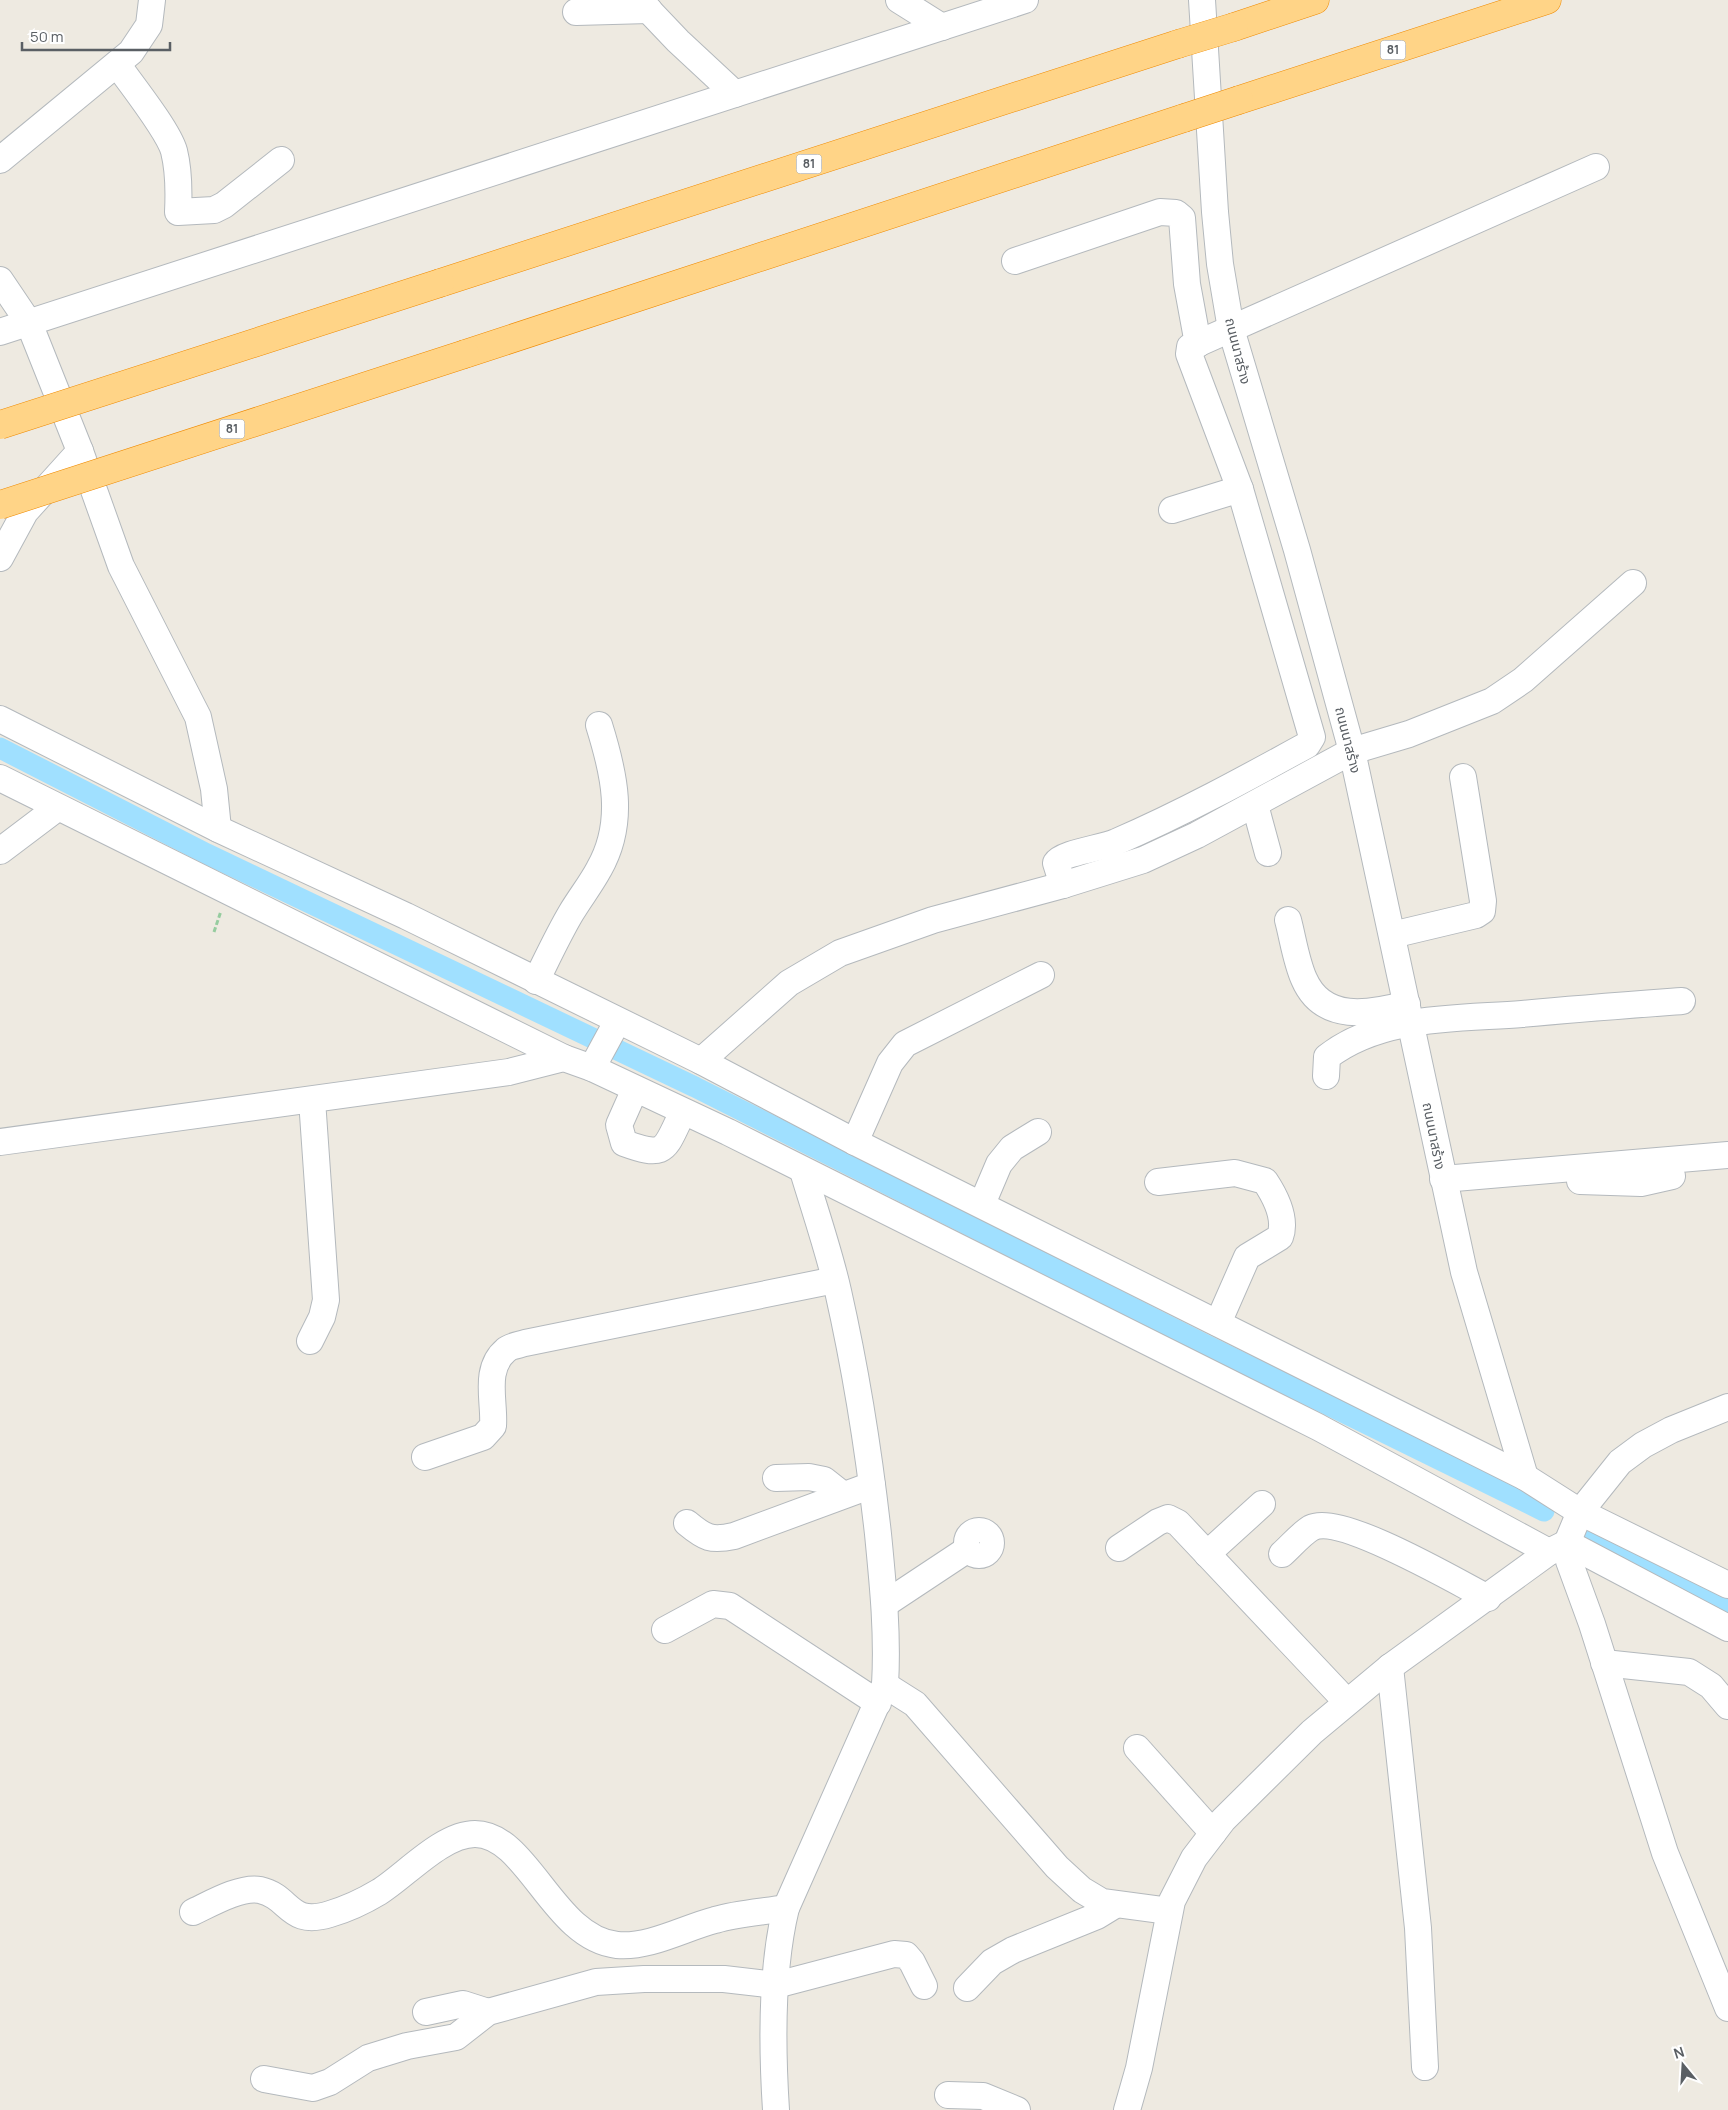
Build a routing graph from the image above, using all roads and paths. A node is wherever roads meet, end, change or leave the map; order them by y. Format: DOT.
graph roads {
  1 [pos="152,0"];
  2 [pos="899,0"];
  3 [pos="1025,0"];
  4 [pos="1202,0"];
  5 [pos="1315,0"];
  6 [pos="1547,0"];
  7 [pos="644,5"];
  8 [pos="576,12"];
  9 [pos="942,27"];
  10 [pos="117,64"];
  11 [pos="735,94"];
  12 [pos="0,160"];
  13 [pos="281,160"];
  14 [pos="1596,167"];
  15 [pos="1015,261"];
  16 [pos="0,280"];
  17 [pos="29,323"];
  18 [pos="1231,329"];
  19 [pos="0,332"];
  20 [pos="1198,344"];
  21 [pos="0,426"];
  22 [pos="80,451"];
  23 [pos="1240,489"];
  24 [pos="0,505"];
  25 [pos="1172,510"];
  26 [pos="0,558"];
  27 [pos="1633,583"];
  28 [pos="0,719"];
  29 [pos="599,725"];
  30 [pos="1352,750"];
  31 [pos="1463,777"];
  32 [pos="0,778"];
  33 [pos="1255,804"];
  34 [pos="57,808"];
  35 [pos="218,829"];
  36 [pos="0,851"];
  37 [pos="1268,853"];
  38 [pos="1063,885"];
  39 [pos="1288,920"];
  40 [pos="1392,935"];
  41 [pos="1041,975"];
  42 [pos="536,981"];
  43 [pos="1682,1000"];
  44 [pos="1409,1013"];
  45 [pos="615,1027"];
  46 [pos="564,1058"];
  47 [pos="702,1061"];
  48 [pos="595,1064"];
  49 [pos="1326,1076"];
  50 [pos="635,1090"];
  51 [pos="312,1100"];
  52 [pos="683,1112"];
  53 [pos="1038,1132"];
  54 [pos="0,1142"];
  55 [pos="855,1142"];
  56 [pos="1728,1155"];
  57 [pos="803,1171"];
  58 [pos="1536,1171"];
  59 [pos="1672,1176"];
  60 [pos="1443,1179"];
  61 [pos="1158,1182"];
  62 [pos="982,1204"];
  63 [pos="835,1280"];
  64 [pos="1218,1323"];
  65 [pos="310,1341"];
  66 [pos="1728,1407"];
  67 [pos="425,1457"];
  68 [pos="776,1478"];
  69 [pos="1525,1478"];
  70 [pos="872,1485"];
  71 [pos="843,1496"];
  72 [pos="1262,1504"];
  73 [pos="1580,1512"];
  74 [pos="687,1523"];
  75 [pos="1119,1548"];
  76 [pos="1558,1548"];
  77 [pos="968,1549"];
  78 [pos="1207,1554"];
  79 [pos="1282,1554"];
  80 [pos="1728,1585"];
  81 [pos="1488,1598"];
  82 [pos="885,1604"];
  83 [pos="1728,1628"];
  84 [pos="665,1630"];
  85 [pos="1604,1663"];
  86 [pos="1390,1667"];
  87 [pos="881,1694"];
  88 [pos="1347,1702"];
  89 [pos="1728,1706"];
  90 [pos="1137,1748"];
  91 [pos="1213,1833"];
  92 [pos="1115,1904"];
  93 [pos="786,1908"];
  94 [pos="1169,1911"];
  95 [pos="192,1912"];
  96 [pos="776,1985"];
  97 [pos="924,1986"];
  98 [pos="967,1988"];
  99 [pos="1728,2008"];
  100 [pos="426,2012"];
  101 [pos="488,2012"];
  102 [pos="1425,2067"];
  103 [pos="264,2080"];
  104 [pos="948,2095"];
  105 [pos="776,2110"];
  106 [pos="1017,2110"];
  107 [pos="1127,2110"];
  1 -- 10 [label="street"];
  2 -- 9 [label="street"];
  3 -- 9 [label="street"];
  4 -- 18 [label="street, ถนนนาสร้าง"];
  5 -- 21 [label="highway, 81, bridge"];
  6 -- 24 [label="highway, 81, bridge"];
  7 -- 8 [label="street"];
  7 -- 11 [label="street"];
  9 -- 11 [label="street"];
  10 -- 12 [label="street"];
  10 -- 13 [label="street"];
  11 -- 17 [label="street"];
  14 -- 18 [label="street"];
  15 -- 20 [label="street"];
  16 -- 17 [label="street"];
  17 -- 19 [label="street"];
  17 -- 22 [label="street"];
  18 -- 20 [label="street"];
  18 -- 30 [label="street, ถนนนาสร้าง"];
  20 -- 23 [label="street"];
  22 -- 26 [label="street"];
  22 -- 35 [label="street"];
  23 -- 25 [label="street"];
  23 -- 38 [label="street"];
  27 -- 30 [label="street"];
  28 -- 35 [label="street"];
  29 -- 42 [label="street"];
  30 -- 33 [label="street"];
  30 -- 40 [label="street, ถนนนาสร้าง"];
  31 -- 40 [label="street"];
  32 -- 34 [label="street"];
  33 -- 37 [label="street"];
  33 -- 38 [label="street"];
  34 -- 36 [label="street"];
  34 -- 46 [label="street"];
  35 -- 42 [label="street"];
  38 -- 47 [label="street"];
  39 -- 44 [label="street"];
  40 -- 44 [label="street, ถนนนาสร้าง"];
  41 -- 55 [label="street"];
  42 -- 45 [label="street"];
  43 -- 44 [label="street"];
  44 -- 49 [label="street"];
  44 -- 60 [label="street, ถนนนาสร้าง"];
  45 -- 47 [label="street"];
  45 -- 48 [label="street"];
  46 -- 48 [label="street"];
  46 -- 51 [label="street"];
  47 -- 55 [label="street"];
  48 -- 50 [label="street"];
  50 -- 52 [label="street"];
  50 -- 52 [label="street"];
  51 -- 54 [label="street"];
  51 -- 65 [label="street"];
  52 -- 57 [label="street"];
  53 -- 62 [label="street"];
  55 -- 62 [label="street"];
  56 -- 58 [label="street"];
  57 -- 63 [label="street"];
  57 -- 76 [label="street"];
  58 -- 59 [label="street"];
  58 -- 60 [label="street"];
  60 -- 69 [label="street, ถนนนาสร้าง"];
  61 -- 64 [label="street"];
  62 -- 64 [label="street"];
  63 -- 67 [label="street"];
  63 -- 70 [label="street"];
  64 -- 69 [label="street"];
  66 -- 73 [label="street"];
  68 -- 71 [label="street"];
  69 -- 73 [label="street"];
  70 -- 71 [label="street"];
  70 -- 82 [label="street"];
  71 -- 74 [label="street"];
  72 -- 78 [label="street"];
  73 -- 76 [label="street"];
  73 -- 80 [label="street"];
  75 -- 78 [label="street"];
  76 -- 81 [label="street"];
  76 -- 83 [label="street"];
  76 -- 85 [label="street"];
  77 -- 82 [label="street"];
  78 -- 88 [label="street"];
  79 -- 81 [label="street"];
  81 -- 86 [label="street"];
  82 -- 87 [label="street"];
  84 -- 87 [label="street"];
  85 -- 89 [label="street"];
  85 -- 99 [label="street"];
  86 -- 88 [label="street"];
  86 -- 102 [label="street"];
  87 -- 92 [label="street"];
  87 -- 93 [label="street"];
  88 -- 91 [label="street"];
  90 -- 91 [label="street"];
  91 -- 94 [label="street"];
  92 -- 94 [label="street"];
  92 -- 98 [label="street"];
  93 -- 95 [label="street"];
  93 -- 96 [label="street"];
  94 -- 107 [label="street"];
  96 -- 97 [label="street"];
  96 -- 101 [label="street"];
  96 -- 105 [label="street"];
  100 -- 101 [label="street"];
  101 -- 103 [label="street"];
  104 -- 106 [label="street"];
}
